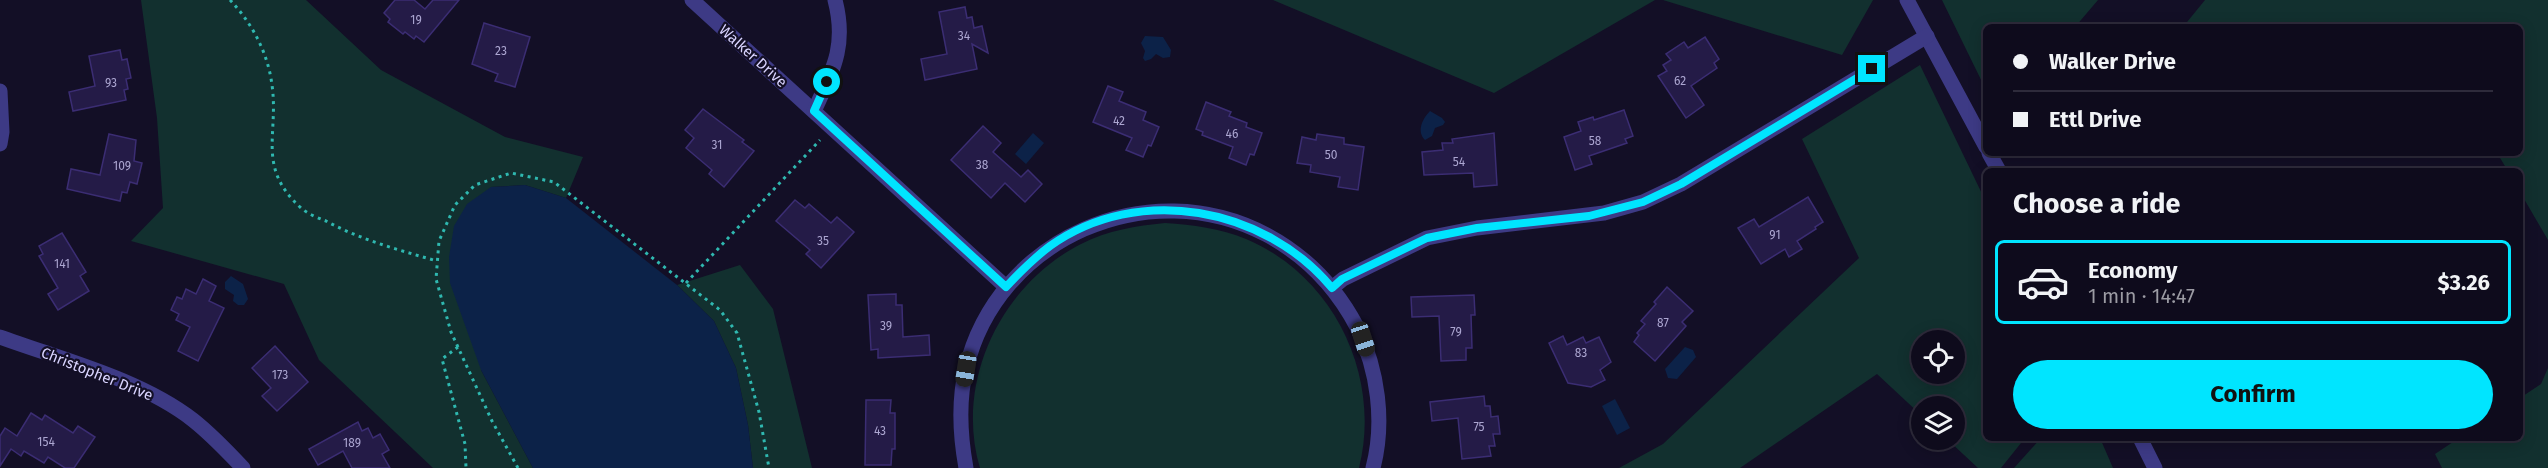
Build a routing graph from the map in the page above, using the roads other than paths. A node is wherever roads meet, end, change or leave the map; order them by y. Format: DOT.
graph roads {
  1 [pos="692,0"];
  2 [pos="835,0"];
  3 [pos="1907,0"];
  4 [pos="1927,36"];
  5 [pos="0,91"];
  6 [pos="814,111"];
  7 [pos="1983,141"];
  8 [pos="0,144"];
  9 [pos="1006,287"];
  10 [pos="1332,288"];
  11 [pos="0,337"];
  12 [pos="2142,441"];
  13 [pos="243,468"];
  14 [pos="966,468"];
  15 [pos="1373,468"];
  16 [pos="2155,468"];
  1 -- 6 [label="street, Walker Drive"];
  2 -- 6 [label="street"];
  3 -- 4 [label="street"];
  4 -- 7 [label="street"];
  4 -- 10 [label="street"];
  5 -- 8 [label="street"];
  6 -- 9 [label="street, Walker Drive"];
  9 -- 10 [label="street"];
  9 -- 14 [label="street"];
  10 -- 15 [label="street"];
  11 -- 13 [label="street, Christopher Drive"];
  12 -- 16 [label="street"];
}
